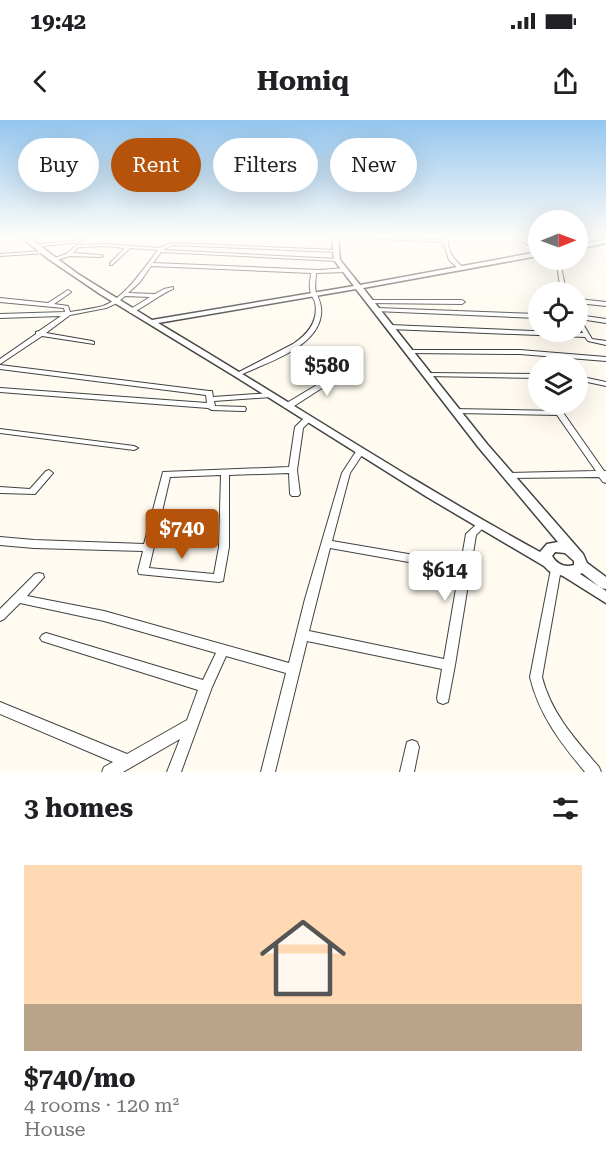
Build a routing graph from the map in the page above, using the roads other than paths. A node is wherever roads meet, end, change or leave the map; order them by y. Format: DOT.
graph roads {
  1 [pos="65,267"];
  2 [pos="148,267"];
  3 [pos="230,267"];
  4 [pos="343,267"];
  5 [pos="469,267"];
  6 [pos="462,269"];
  7 [pos="345,270"];
  8 [pos="314,271"];
  9 [pos="359,286"];
  10 [pos="171,288"];
  11 [pos="68,292"];
  12 [pos="123,294"];
  13 [pos="316,295"];
  14 [pos="154,296"];
  15 [pos="0,300"];
  16 [pos="115,302"];
  17 [pos="462,302"];
  18 [pos="588,302"];
  19 [pos="606,304"];
  20 [pos="49,305"];
  21 [pos="374,306"];
  22 [pos="131,311"];
  23 [pos="68,314"];
  24 [pos="528,315"];
  25 [pos="0,316"];
  26 [pos="588,320"];
  27 [pos="606,321"];
  28 [pos="151,322"];
  29 [pos="390,327"];
  30 [pos="38,333"];
  31 [pos="528,333"];
  32 [pos="588,337"];
  33 [pos="92,343"];
  34 [pos="606,343"];
  35 [pos="0,352"];
  36 [pos="410,352"];
  37 [pos="10,354"];
  38 [pos="606,359"];
  39 [pos="0,362"];
  40 [pos="357,365"];
  41 [pos="0,367"];
  42 [pos="238,374"];
  43 [pos="427,375"];
  44 [pos="528,376"];
  45 [pos="588,380"];
  46 [pos="606,384"];
  47 [pos="0,390"];
  48 [pos="271,395"];
  49 [pos="210,403"];
  50 [pos="288,406"];
  51 [pos="242,410"];
  52 [pos="456,411"];
  53 [pos="308,419"];
  54 [pos="0,431"];
  55 [pos="134,448"];
  56 [pos="360,452"];
  57 [pos="293,470"];
  58 [pos="49,473"];
  59 [pos="225,474"];
  60 [pos="605,476"];
  61 [pos="509,477"];
  62 [pos="0,490"];
  63 [pos="296,494"];
  64 [pos="482,524"];
  65 [pos="0,541"];
  66 [pos="327,544"];
  67 [pos="148,548"];
  68 [pos="573,551"];
  69 [pos="581,565"];
  70 [pos="557,567"];
  71 [pos="465,568"];
  72 [pos="39,577"];
  73 [pos="606,584"];
  74 [pos="18,598"];
  75 [pos="606,598"];
  76 [pos="0,616"];
  77 [pos="302,635"];
  78 [pos="46,638"];
  79 [pos="223,650"];
  80 [pos="448,665"];
  81 [pos="293,670"];
  82 [pos="206,687"];
  83 [pos="443,698"];
  84 [pos="0,708"];
  85 [pos="192,725"];
  86 [pos="412,747"];
  87 [pos="128,761"];
  88 [pos="109,772"];
  89 [pos="174,772"];
  90 [pos="268,772"];
  91 [pos="407,772"];
  92 [pos="594,772"];
  1 -- 16 [label="street"];
  2 -- 12 [label="street"];
  3 -- 8 [label="street"];
  4 -- 7 [label="street"];
  5 -- 6 [label="street"];
  6 -- 9 [label="street"];
  7 -- 8 [label="street"];
  7 -- 9 [label="street"];
  8 -- 13 [label="street"];
  9 -- 13 [label="street"];
  9 -- 21 [label="street"];
  10 -- 14 [label="street"];
  11 -- 20 [label="street"];
  12 -- 14 [label="street"];
  12 -- 16 [label="street"];
  13 -- 28 [label="street"];
  13 -- 42 [label="street"];
  14 -- 22 [label="street"];
  15 -- 20 [label="street"];
  16 -- 22 [label="street"];
  16 -- 23 [label="street"];
  17 -- 21 [label="street"];
  18 -- 19 [label="street"];
  20 -- 23 [label="street"];
  21 -- 24 [label="street"];
  21 -- 29 [label="street"];
  22 -- 28 [label="street"];
  23 -- 25 [label="street"];
  23 -- 30 [label="street"];
  26 -- 27 [label="street"];
  28 -- 42 [label="street"];
  29 -- 31 [label="street"];
  29 -- 36 [label="street"];
  30 -- 33 [label="street"];
  30 -- 37 [label="street"];
  32 -- 34 [label="street"];
  35 -- 37 [label="street"];
  36 -- 38 [label="street"];
  36 -- 43 [label="street"];
  37 -- 39 [label="street"];
  40 -- 50 [label="street"];
  41 -- 49 [label="street"];
  42 -- 48 [label="street"];
  43 -- 44 [label="street"];
  43 -- 52 [label="street"];
  45 -- 46 [label="street"];
  47 -- 49 [label="street"];
  48 -- 49 [label="street"];
  48 -- 50 [label="street"];
  49 -- 51 [label="street"];
  50 -- 53 [label="street"];
  52 -- 60 [label="street"];
  52 -- 61 [label="street"];
  53 -- 56 [label="street"];
  53 -- 57 [label="street"];
  54 -- 55 [label="street"];
  56 -- 64 [label="street"];
  56 -- 66 [label="street"];
  57 -- 59 [label="street"];
  57 -- 63 [label="street"];
  58 -- 62 [label="street"];
  59 -- 67 [label="street"];
  59 -- 67 [label="street"];
  60 -- 61 [label="street"];
  61 -- 68 [label="street"];
  64 -- 70 [label="street"];
  64 -- 71 [label="street"];
  65 -- 67 [label="street"];
  66 -- 71 [label="street"];
  66 -- 77 [label="street"];
  68 -- 69 [label="street"];
  68 -- 70 [label="street"];
  69 -- 70 [label="street"];
  69 -- 73 [label="street"];
  70 -- 75 [label="street"];
  70 -- 92 [label="street"];
  71 -- 80 [label="street"];
  72 -- 74 [label="street"];
  74 -- 76 [label="street"];
  74 -- 79 [label="street"];
  77 -- 80 [label="street"];
  77 -- 81 [label="street"];
  78 -- 82 [label="street"];
  79 -- 81 [label="street"];
  79 -- 82 [label="street"];
  80 -- 83 [label="street"];
  81 -- 90 [label="street"];
  82 -- 85 [label="street"];
  84 -- 87 [label="street"];
  85 -- 87 [label="street"];
  85 -- 89 [label="street"];
  86 -- 91 [label="street"];
  87 -- 88 [label="street"];
}
